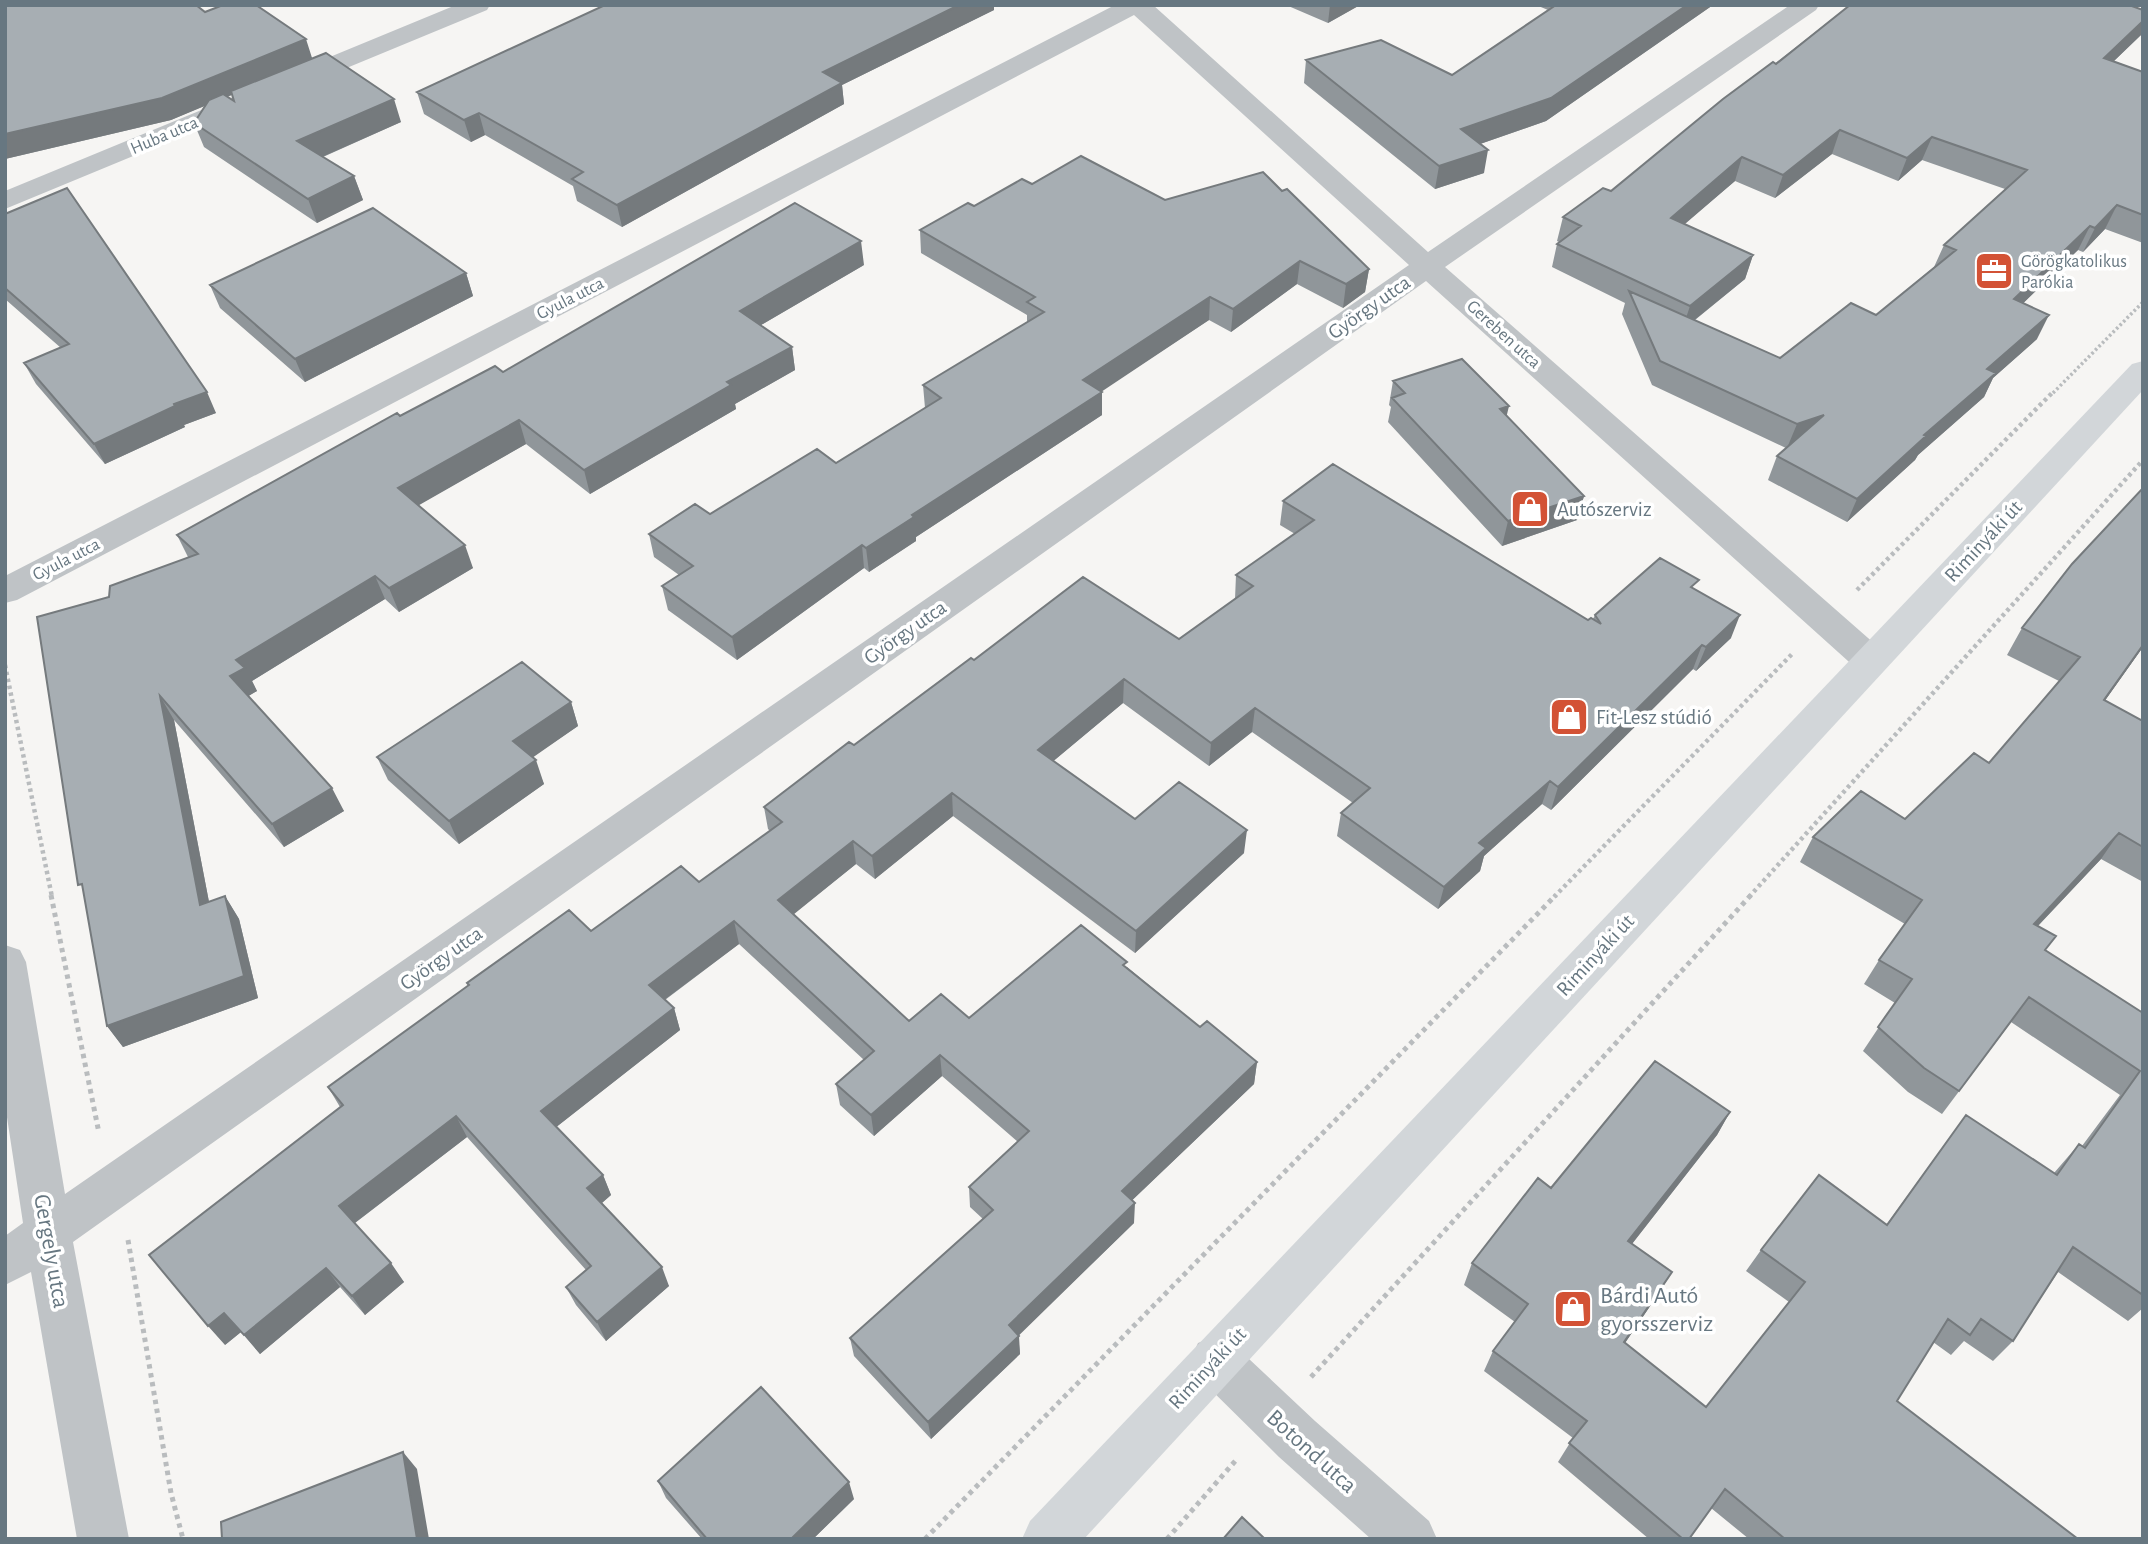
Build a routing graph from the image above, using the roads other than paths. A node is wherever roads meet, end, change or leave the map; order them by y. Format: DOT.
graph roads {
  1 [pos="478,5"];
  2 [pos="1136,5"];
  3 [pos="1807,5"];
  4 [pos="5,201"];
  5 [pos="1427,266"];
  6 [pos="2143,371"];
  7 [pos="5,590"];
  8 [pos="1871,661"];
  9 [pos="5,962"];
  10 [pos="48,1233"];
  11 [pos="5,1263"];
  12 [pos="1214,1360"];
  13 [pos="103,1539"];
  14 [pos="1048,1539"];
  15 [pos="1411,1539"];
  1 -- 4 [label="street, Huba utca"];
  2 -- 5 [label="street, Gereben utca"];
  2 -- 7 [label="street, Gyula utca"];
  3 -- 5 [label="street, György utca"];
  5 -- 8 [label="street, Gereben utca"];
  5 -- 10 [label="street, György utca"];
  6 -- 8 [label="main road, Riminyáki út"];
  8 -- 12 [label="main road, Riminyáki út"];
  9 -- 10 [label="street, Gergely utca"];
  10 -- 11 [label="street, György utca"];
  10 -- 13 [label="street, Gergely utca"];
  12 -- 14 [label="main road, Riminyáki út"];
  12 -- 15 [label="street, Botond utca"];
}
